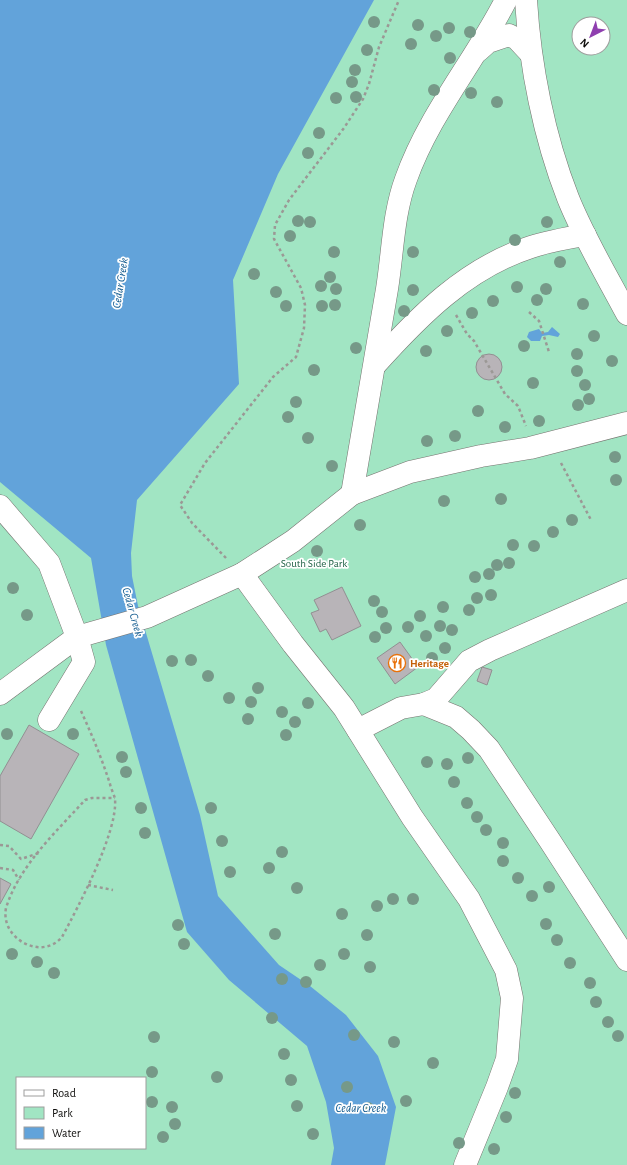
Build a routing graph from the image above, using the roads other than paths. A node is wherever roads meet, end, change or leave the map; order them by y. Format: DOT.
graph roads {
  1 [pos="506,0"];
  2 [pos="526,0"];
  3 [pos="475,53"];
  4 [pos="531,54"];
  5 [pos="585,235"];
  6 [pos="627,314"];
  7 [pos="375,365"];
  8 [pos="627,423"];
  9 [pos="352,494"];
  10 [pos="0,506"];
  11 [pos="242,574"];
  12 [pos="627,590"];
  13 [pos="77,636"];
  14 [pos="0,694"];
  15 [pos="424,704"];
  16 [pos="49,720"];
  17 [pos="358,730"];
  18 [pos="623,950"];
  19 [pos="464,1165"];
  1 -- 3 [label="lane"];
  2 -- 4 [label="lane"];
  3 -- 4 [label="lane"];
  3 -- 7 [label="lane"];
  4 -- 5 [label="lane"];
  5 -- 6 [label="lane"];
  5 -- 7 [label="lane"];
  7 -- 9 [label="lane"];
  8 -- 9 [label="lane"];
  9 -- 11 [label="lane"];
  10 -- 13 [label="lane"];
  11 -- 13 [label="lane"];
  11 -- 17 [label="lane"];
  12 -- 15 [label="lane"];
  13 -- 14 [label="lane"];
  13 -- 16 [label="lane"];
  15 -- 17 [label="lane"];
  15 -- 18 [label="lane"];
  17 -- 19 [label="lane"];
}
